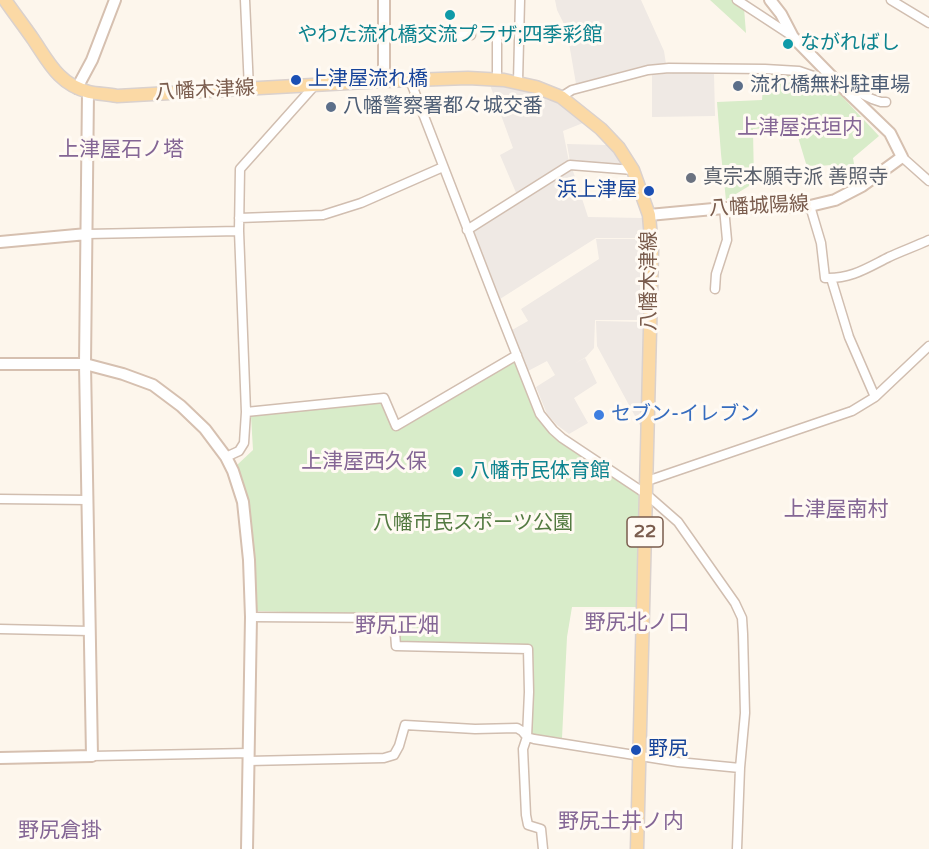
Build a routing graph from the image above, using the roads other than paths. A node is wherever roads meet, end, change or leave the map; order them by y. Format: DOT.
graph roads {
  1 [pos="5,0"];
  2 [pos="114,0"];
  3 [pos="245,0"];
  4 [pos="384,0"];
  5 [pos="520,0"];
  6 [pos="737,0"];
  7 [pos="770,0"];
  8 [pos="891,0"];
  9 [pos="929,23"];
  10 [pos="385,35"];
  11 [pos="471,35"];
  12 [pos="794,36"];
  13 [pos="497,37"];
  14 [pos="496,79"];
  15 [pos="410,80"];
  16 [pos="384,81"];
  17 [pos="518,82"];
  18 [pos="315,84"];
  19 [pos="839,84"];
  20 [pos="249,88"];
  21 [pos="83,90"];
  22 [pos="561,97"];
  23 [pos="886,102"];
  24 [pos="902,157"];
  25 [pos="443,167"];
  26 [pos="633,170"];
  27 [pos="929,182"];
  28 [pos="810,206"];
  29 [pos="724,208"];
  30 [pos="649,215"];
  31 [pos="239,218"];
  32 [pos="467,230"];
  33 [pos="239,231"];
  34 [pos="87,234"];
  35 [pos="929,240"];
  36 [pos="0,242"];
  37 [pos="831,278"];
  38 [pos="715,289"];
  39 [pos="929,346"];
  40 [pos="517,355"];
  41 [pos="0,364"];
  42 [pos="86,364"];
  43 [pos="874,397"];
  44 [pos="246,412"];
  45 [pos="226,457"];
  46 [pos="647,487"];
  47 [pos="0,499"];
  48 [pos="88,500"];
  49 [pos="251,616"];
  50 [pos="0,629"];
  51 [pos="90,631"];
  52 [pos="527,737"];
  53 [pos="92,756"];
  54 [pos="640,756"];
  55 [pos="248,757"];
  56 [pos="0,758"];
  57 [pos="740,768"];
  58 [pos="247,849"];
  59 [pos="543,849"];
  60 [pos="637,849"];
  61 [pos="737,849"];
  1 -- 21 [label="main road"];
  2 -- 21 [label="street"];
  3 -- 20 [label="street"];
  4 -- 10 [label="street"];
  5 -- 17 [label="street"];
  6 -- 12 [label="street"];
  7 -- 12 [label="street"];
  8 -- 9 [label="street"];
  10 -- 11 [label="street"];
  10 -- 16 [label="street"];
  12 -- 19 [label="street"];
  13 -- 14 [label="street"];
  14 -- 15 [label="main road, 八幡木津線 / 22"];
  14 -- 17 [label="main road, 八幡木津線 / 22"];
  15 -- 16 [label="main road, 八幡木津線 / 22"];
  15 -- 25 [label="street"];
  16 -- 18 [label="main road, 八幡木津線 / 22"];
  17 -- 22 [label="main road, 八幡木津線 / 22"];
  18 -- 20 [label="main road, 八幡木津線 / 22"];
  18 -- 31 [label="street"];
  19 -- 22 [label="street"];
  19 -- 23 [label="street"];
  19 -- 24 [label="street"];
  20 -- 21 [label="main road, 八幡木津線 / 22"];
  21 -- 34 [label="street"];
  22 -- 26 [label="main road, 八幡木津線 / 22"];
  24 -- 27 [label="street"];
  24 -- 28 [label="street, 八幡城陽線"];
  25 -- 31 [label="street"];
  25 -- 32 [label="street"];
  26 -- 30 [label="main road, 八幡木津線 / 22"];
  26 -- 32 [label="street"];
  28 -- 29 [label="street, 八幡城陽線"];
  28 -- 37 [label="street"];
  29 -- 30 [label="street, 八幡城陽線"];
  29 -- 38 [label="street"];
  30 -- 46 [label="main road, 八幡木津線 / 22"];
  31 -- 33 [label="street"];
  32 -- 40 [label="street"];
  33 -- 34 [label="street"];
  33 -- 44 [label="street"];
  34 -- 36 [label="street"];
  34 -- 42 [label="street"];
  35 -- 37 [label="street"];
  37 -- 43 [label="street"];
  39 -- 43 [label="street"];
  40 -- 44 [label="street"];
  40 -- 46 [label="street"];
  41 -- 42 [label="street"];
  42 -- 45 [label="street"];
  42 -- 48 [label="street"];
  43 -- 46 [label="street"];
  44 -- 45 [label="street"];
  45 -- 49 [label="street"];
  46 -- 54 [label="main road, 八幡木津線 / 22"];
  46 -- 57 [label="street"];
  47 -- 48 [label="street"];
  48 -- 51 [label="street"];
  49 -- 52 [label="street"];
  49 -- 55 [label="street"];
  50 -- 51 [label="street"];
  51 -- 53 [label="street"];
  52 -- 54 [label="street"];
  52 -- 55 [label="street"];
  52 -- 59 [label="street"];
  53 -- 55 [label="street"];
  53 -- 56 [label="street"];
  54 -- 57 [label="street"];
  54 -- 60 [label="main road, 八幡木津線 / 22"];
  55 -- 58 [label="street"];
  57 -- 61 [label="street"];
}
